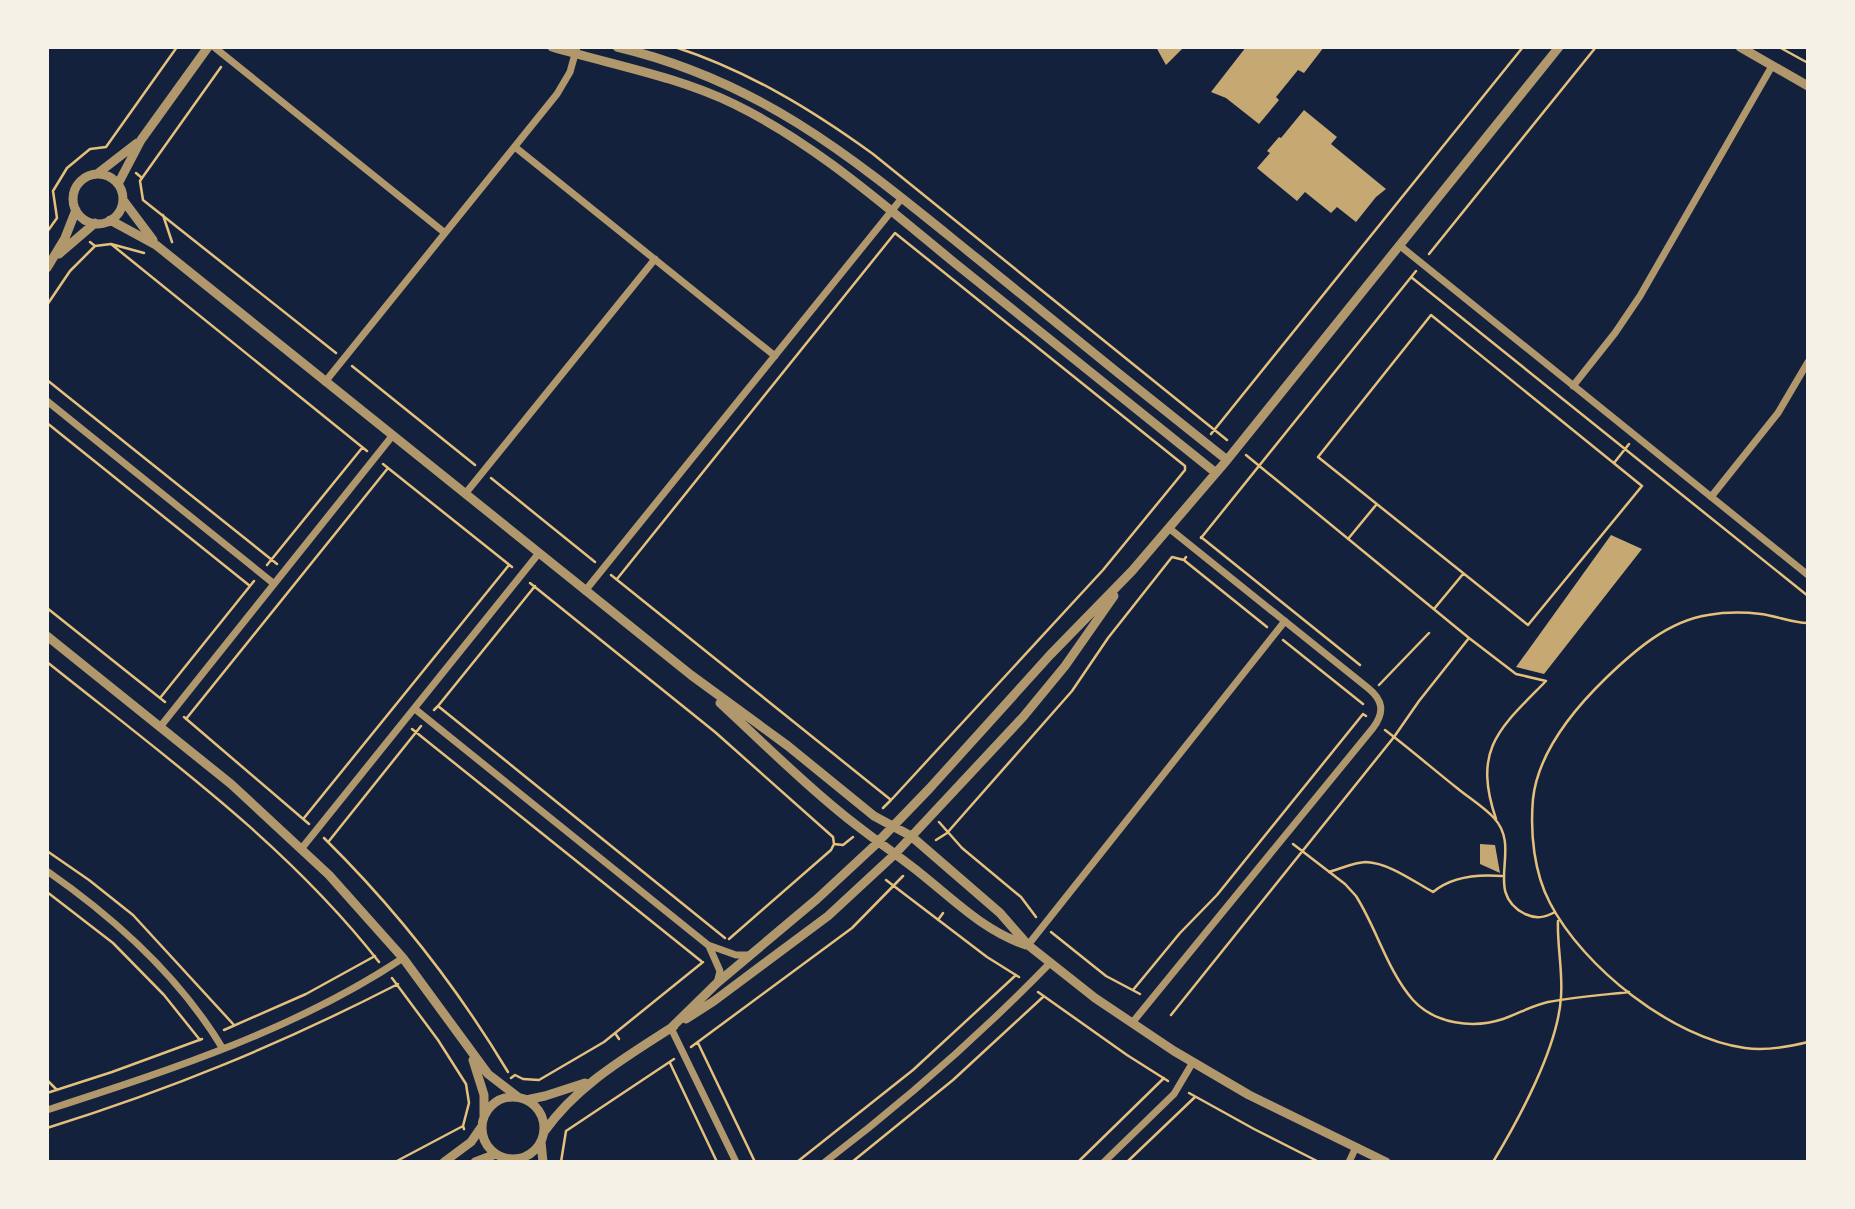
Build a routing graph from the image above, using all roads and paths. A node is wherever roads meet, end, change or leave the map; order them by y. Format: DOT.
graph roads {
  1 [pos="177,47"];
  2 [pos="208,47"];
  3 [pos="214,47"];
  4 [pos="552,47"];
  5 [pos="617,47"];
  6 [pos="1523,47"];
  7 [pos="1596,47"];
  8 [pos="1740,47"];
  9 [pos="1779,47"];
  10 [pos="1558,48"];
  11 [pos="576,50"];
  12 [pos="228,58"];
  13 [pos="1808,64"];
  14 [pos="1772,66"];
  15 [pos="1808,86"];
  16 [pos="141,140"];
  17 [pos="106,147"];
  18 [pos="515,147"];
  19 [pos="119,158"];
  20 [pos="128,166"];
  21 [pos="97,174"];
  22 [pos="142,178"];
  23 [pos="118,184"];
  24 [pos="902,198"];
  25 [pos="123,200"];
  26 [pos="75,210"];
  27 [pos="891,211"];
  28 [pos="163,215"];
  29 [pos="110,220"];
  30 [pos="94,223"];
  31 [pos="47,232"];
  32 [pos="445,233"];
  33 [pos="111,244"];
  34 [pos="156,245"];
  35 [pos="1399,245"];
  36 [pos="95,246"];
  37 [pos="55,257"];
  38 [pos="654,259"];
  39 [pos="175,260"];
  40 [pos="1422,263"];
  41 [pos="47,268"];
  42 [pos="47,305"];
  43 [pos="775,356"];
  44 [pos="344,359"];
  45 [pos="1808,362"];
  46 [pos="47,380"];
  47 [pos="325,382"];
  48 [pos="1573,386"];
  49 [pos="47,401"];
  50 [pos="47,423"];
  51 [pos="1214,429"];
  52 [pos="393,435"];
  53 [pos="1636,436"];
  54 [pos="1204,442"];
  55 [pos="1237,448"];
  56 [pos="1625,449"];
  57 [pos="1193,455"];
  58 [pos="375,457"];
  59 [pos="1227,460"];
  60 [pos="1614,463"];
  61 [pos="1185,466"];
  62 [pos="388,468"];
  63 [pos="482,471"];
  64 [pos="1216,474"];
  65 [pos="465,494"];
  66 [pos="1711,498"];
  67 [pos="1376,505"];
  68 [pos="1170,528"];
  69 [pos="1202,537"];
  70 [pos="1348,539"];
  71 [pos="540,553"];
  72 [pos="509,565"];
  73 [pos="603,568"];
  74 [pos="284,570"];
  75 [pos="1132,571"];
  76 [pos="1463,574"];
  77 [pos="522,575"];
  78 [pos="1808,575"];
  79 [pos="617,579"];
  80 [pos="298,581"];
  81 [pos="273,583"];
  82 [pos="250,586"];
  83 [pos="535,586"];
  84 [pos="585,591"];
  85 [pos="1808,596"];
  86 [pos="47,608"];
  87 [pos="1434,609"];
  88 [pos="1285,621"];
  89 [pos="1808,624"];
  90 [pos="1429,633"];
  91 [pos="47,636"];
  92 [pos="1469,638"];
  93 [pos="47,662"];
  94 [pos="1362,666"];
  95 [pos="691,675"];
  96 [pos="1373,692"];
  97 [pos="438,706"];
  98 [pos="173,709"];
  99 [pos="415,709"];
  100 [pos="390,711"];
  101 [pos="1363,714"];
  102 [pos="186,719"];
  103 [pos="404,722"];
  104 [pos="1376,724"];
  105 [pos="160,727"];
  106 [pos="1394,737"];
  107 [pos="891,800"];
  108 [pos="931,815"];
  109 [pos="874,816"];
  110 [pos="304,819"];
  111 [pos="1497,820"];
  112 [pos="893,826"];
  113 [pos="861,829"];
  114 [pos="316,830"];
  115 [pos="911,836"];
  116 [pos="1284,837"];
  117 [pos="877,843"];
  118 [pos="834,844"];
  119 [pos="302,848"];
  120 [pos="47,850"];
  121 [pos="1301,851"];
  122 [pos="895,855"];
  123 [pos="47,871"];
  124 [pos="1329,872"];
  125 [pos="876,873"];
  126 [pos="1504,876"];
  127 [pos="47,891"];
  128 [pos="1555,912"];
  129 [pos="943,913"];
  130 [pos="1558,918"];
  131 [pos="939,920"];
  132 [pos="1044,925"];
  133 [pos="1028,945"];
  134 [pos="708,946"];
  135 [pos="717,950"];
  136 [pos="750,955"];
  137 [pos="403,958"];
  138 [pos="1051,963"];
  139 [pos="386,970"];
  140 [pos="1016,975"];
  141 [pos="717,983"];
  142 [pos="1029,985"];
  143 [pos="1133,990"];
  144 [pos="1629,992"];
  145 [pos="1043,996"];
  146 [pos="1149,1000"];
  147 [pos="1561,1000"];
  148 [pos="1171,1015"];
  149 [pos="1132,1023"];
  150 [pos="234,1026"];
  151 [pos="671,1028"];
  152 [pos="615,1033"];
  153 [pos="200,1040"];
  154 [pos="619,1040"];
  155 [pos="1808,1042"];
  156 [pos="698,1043"];
  157 [pos="223,1049"];
  158 [pos="470,1052"];
  159 [pos="1193,1062"];
  160 [pos="670,1063"];
  161 [pos="1164,1079"];
  162 [pos="47,1080"];
  163 [pos="590,1082"];
  164 [pos="1179,1087"];
  165 [pos="57,1090"];
  166 [pos="1195,1097"];
  167 [pos="522,1098"];
  168 [pos="469,1103"];
  169 [pos="47,1110"];
  170 [pos="483,1121"];
  171 [pos="463,1126"];
  172 [pos="542,1137"];
  173 [pos="1356,1147"];
  174 [pos="496,1154"];
  175 [pos="509,1160"];
  176 [pos="396,1162"];
  177 [pos="444,1162"];
  178 [pos="475,1162"];
  179 [pos="543,1162"];
  180 [pos="717,1162"];
  181 [pos="736,1162"];
  182 [pos="755,1162"];
  183 [pos="797,1162"];
  184 [pos="825,1162"];
  185 [pos="852,1162"];
  186 [pos="1078,1162"];
  187 [pos="1104,1162"];
  188 [pos="1127,1162"];
  189 [pos="1319,1162"];
  190 [pos="1349,1162"];
  191 [pos="1386,1162"];
  192 [pos="1493,1162"];
  1 -- 17 [label="path"];
  2 -- 16 [label="street"];
  3 -- 12 [label="street"];
  4 -- 11 [label="street"];
  5 -- 24 [label="street"];
  6 -- 51 [label="path"];
  7 -- 40 [label="path"];
  8 -- 14 [label="street"];
  9 -- 13 [label="path"];
  10 -- 35 [label="street"];
  11 -- 18 [label="street"];
  11 -- 27 [label="street"];
  12 -- 22 [label="path"];
  12 -- 32 [label="street"];
  14 -- 15 [label="street"];
  14 -- 48 [label="street"];
  16 -- 19 [label="street"];
  16 -- 20 [label="street"];
  17 -- 19 [label="path"];
  17 -- 31 [label="path"];
  18 -- 32 [label="street"];
  18 -- 38 [label="street"];
  19 -- 21 [label="street"];
  20 -- 22 [label="path"];
  20 -- 23 [label="street"];
  21 -- 23 [label="street"];
  21 -- 26 [label="street"];
  22 -- 28 [label="path"];
  23 -- 25 [label="street"];
  24 -- 27 [label="street"];
  24 -- 54 [label="street"];
  25 -- 29 [label="street"];
  25 -- 34 [label="street"];
  26 -- 30 [label="street"];
  26 -- 37 [label="street"];
  27 -- 43 [label="street"];
  27 -- 57 [label="street"];
  28 -- 39 [label="path"];
  28 -- 44 [label="path"];
  29 -- 30 [label="street"];
  29 -- 34 [label="street"];
  30 -- 37 [label="street"];
  32 -- 44 [label="street"];
  33 -- 58 [label="path"];
  34 -- 39 [label="street"];
  35 -- 40 [label="street"];
  35 -- 55 [label="street"];
  36 -- 42 [label="path"];
  37 -- 41 [label="street"];
  38 -- 43 [label="street"];
  38 -- 63 [label="street"];
  39 -- 47 [label="street"];
  40 -- 48 [label="street"];
  40 -- 56 [label="path"];
  43 -- 73 [label="street"];
  44 -- 47 [label="street"];
  44 -- 63 [label="path"];
  45 -- 66 [label="street"];
  46 -- 74 [label="path"];
  47 -- 52 [label="street"];
  48 -- 53 [label="street"];
  49 -- 81 [label="street"];
  50 -- 82 [label="path"];
  51 -- 54 [label="path"];
  51 -- 55 [label="path"];
  52 -- 58 [label="street"];
  52 -- 65 [label="street"];
  53 -- 56 [label="path"];
  53 -- 66 [label="street"];
  54 -- 59 [label="street"];
  55 -- 59 [label="street"];
  55 -- 70 [label="path"];
  56 -- 60 [label="path"];
  56 -- 85 [label="path"];
  57 -- 61 [label="path"];
  57 -- 64 [label="street"];
  58 -- 62 [label="path"];
  58 -- 74 [label="street"];
  59 -- 64 [label="street"];
  60 -- 67 [label="path"];
  60 -- 76 [label="path"];
  61 -- 79 [label="path"];
  61 -- 107 [label="path"];
  62 -- 72 [label="path"];
  62 -- 80 [label="path"];
  63 -- 65 [label="street"];
  63 -- 73 [label="path"];
  64 -- 68 [label="street"];
  65 -- 71 [label="street"];
  66 -- 78 [label="street"];
  67 -- 70 [label="path"];
  67 -- 76 [label="path"];
  68 -- 75 [label="street"];
  68 -- 88 [label="street"];
  69 -- 94 [label="path"];
  70 -- 87 [label="path"];
  71 -- 77 [label="street"];
  71 -- 84 [label="street"];
  72 -- 77 [label="path"];
  72 -- 100 [label="path"];
  73 -- 79 [label="path"];
  73 -- 84 [label="street"];
  74 -- 80 [label="path"];
  74 -- 81 [label="street"];
  75 -- 108 [label="street"];
  75 -- 112 [label="street"];
  76 -- 87 [label="path"];
  77 -- 83 [label="path"];
  77 -- 99 [label="street"];
  79 -- 107 [label="path"];
  80 -- 102 [label="path"];
  81 -- 98 [label="street"];
  83 -- 97 [label="path"];
  83 -- 118 [label="path"];
  84 -- 95 [label="street"];
  86 -- 98 [label="path"];
  87 -- 92 [label="path"];
  88 -- 96 [label="street"];
  88 -- 132 [label="street"];
  89 -- 128 [label="path"];
  90 -- 96 [label="path"];
  91 -- 105 [label="street"];
  92 -- 106 [label="path"];
  92 -- 111 [label="path"];
  93 -- 139 [label="path"];
  95 -- 109 [label="street"];
  95 -- 113 [label="street"];
  96 -- 101 [label="path"];
  96 -- 104 [label="street"];
  98 -- 102 [label="path"];
  98 -- 105 [label="street"];
  99 -- 103 [label="street"];
  99 -- 134 [label="street"];
  100 -- 103 [label="path"];
  100 -- 110 [label="path"];
  101 -- 104 [label="path"];
  101 -- 143 [label="path"];
  102 -- 110 [label="path"];
  103 -- 114 [label="street"];
  103 -- 152 [label="path"];
  104 -- 106 [label="path"];
  104 -- 116 [label="street"];
  105 -- 119 [label="street"];
  106 -- 111 [label="path"];
  106 -- 121 [label="path"];
  107 -- 109 [label="path"];
  108 -- 115 [label="street"];
  108 -- 132 [label="path"];
  109 -- 112 [label="street"];
  110 -- 114 [label="path"];
  111 -- 126 [label="path"];
  112 -- 115 [label="street"];
  112 -- 117 [label="street"];
  113 -- 117 [label="street"];
  113 -- 118 [label="path"];
  114 -- 119 [label="street"];
  114 -- 152 [label="path"];
  115 -- 122 [label="street"];
  115 -- 133 [label="street"];
  116 -- 121 [label="path"];
  116 -- 146 [label="street"];
  117 -- 122 [label="street"];
  117 -- 136 [label="street"];
  118 -- 135 [label="path"];
  119 -- 137 [label="street"];
  120 -- 150 [label="path"];
  121 -- 124 [label="path"];
  121 -- 148 [label="path"];
  122 -- 125 [label="street"];
  122 -- 133 [label="street"];
  123 -- 157 [label="street"];
  124 -- 126 [label="path"];
  124 -- 147 [label="path"];
  125 -- 131 [label="path"];
  125 -- 151 [label="street"];
  126 -- 128 [label="path"];
  127 -- 153 [label="path"];
  128 -- 130 [label="path"];
  129 -- 131 [label="path"];
  130 -- 144 [label="path"];
  130 -- 147 [label="path"];
  131 -- 140 [label="path"];
  132 -- 133 [label="street"];
  132 -- 143 [label="path"];
  133 -- 138 [label="street"];
  134 -- 135 [label="street"];
  134 -- 141 [label="street"];
  135 -- 136 [label="street"];
  136 -- 141 [label="street"];
  137 -- 139 [label="street"];
  137 -- 158 [label="street"];
  138 -- 142 [label="street"];
  138 -- 149 [label="street"];
  139 -- 157 [label="street"];
  139 -- 168 [label="path"];
  140 -- 142 [label="path"];
  140 -- 183 [label="path"];
  141 -- 151 [label="street"];
  142 -- 145 [label="path"];
  142 -- 184 [label="street"];
  143 -- 146 [label="path"];
  144 -- 147 [label="path"];
  144 -- 155 [label="path"];
  145 -- 161 [label="path"];
  145 -- 185 [label="path"];
  146 -- 149 [label="street"];
  147 -- 192 [label="path"];
  149 -- 159 [label="street"];
  151 -- 163 [label="street"];
  151 -- 181 [label="street"];
  152 -- 154 [label="path"];
  156 -- 182 [label="path"];
  157 -- 169 [label="street"];
  158 -- 167 [label="street"];
  158 -- 170 [label="street"];
  159 -- 164 [label="street"];
  159 -- 173 [label="street"];
  160 -- 180 [label="path"];
  161 -- 164 [label="path"];
  161 -- 186 [label="path"];
  162 -- 165 [label="path"];
  163 -- 167 [label="street"];
  163 -- 172 [label="street"];
  164 -- 166 [label="path"];
  164 -- 187 [label="street"];
  166 -- 188 [label="path"];
  166 -- 189 [label="path"];
  167 -- 170 [label="street"];
  167 -- 172 [label="street"];
  170 -- 174 [label="street"];
  170 -- 177 [label="street"];
  171 -- 176 [label="path"];
  172 -- 175 [label="street"];
  172 -- 179 [label="street"];
  173 -- 190 [label="street"];
  173 -- 191 [label="street"];
  174 -- 175 [label="street"];
  174 -- 178 [label="street"];
}
